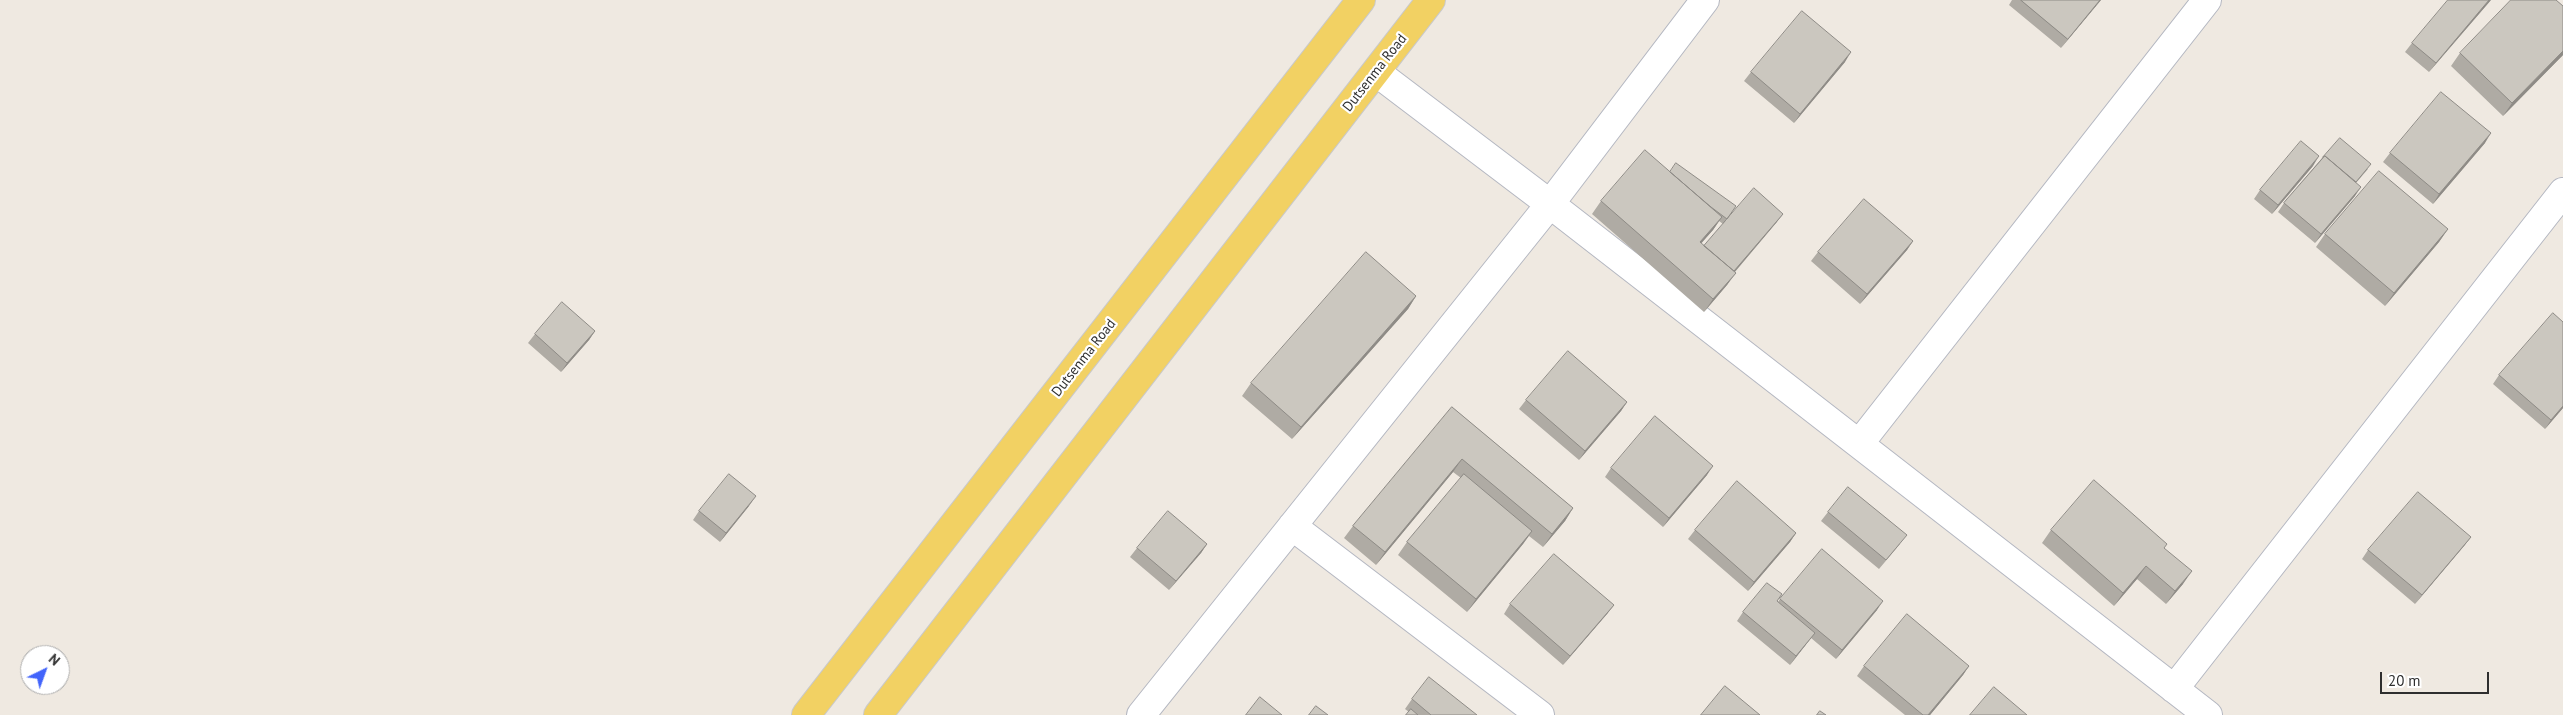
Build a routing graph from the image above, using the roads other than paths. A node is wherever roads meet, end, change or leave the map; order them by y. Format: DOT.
graph roads {
  1 [pos="1361,0"];
  2 [pos="1431,0"];
  3 [pos="1705,0"];
  4 [pos="2207,0"];
  5 [pos="1376,72"];
  6 [pos="2563,192"];
  7 [pos="1550,204"];
  8 [pos="1859,444"];
  9 [pos="1292,526"];
  10 [pos="2174,689"];
  11 [pos="806,715"];
  12 [pos="878,715"];
  13 [pos="1141,715"];
  14 [pos="1540,715"];
  15 [pos="2208,715"];
  1 -- 11 [label="main road, Dutsenma Road"];
  2 -- 5 [label="main road, Dutsenma Road"];
  3 -- 7 [label="street"];
  4 -- 8 [label="street"];
  5 -- 7 [label="street"];
  5 -- 12 [label="main road, Dutsenma Road"];
  6 -- 10 [label="street"];
  7 -- 8 [label="street"];
  7 -- 9 [label="street"];
  8 -- 10 [label="street"];
  9 -- 13 [label="street"];
  9 -- 14 [label="street"];
  10 -- 15 [label="street"];
}
